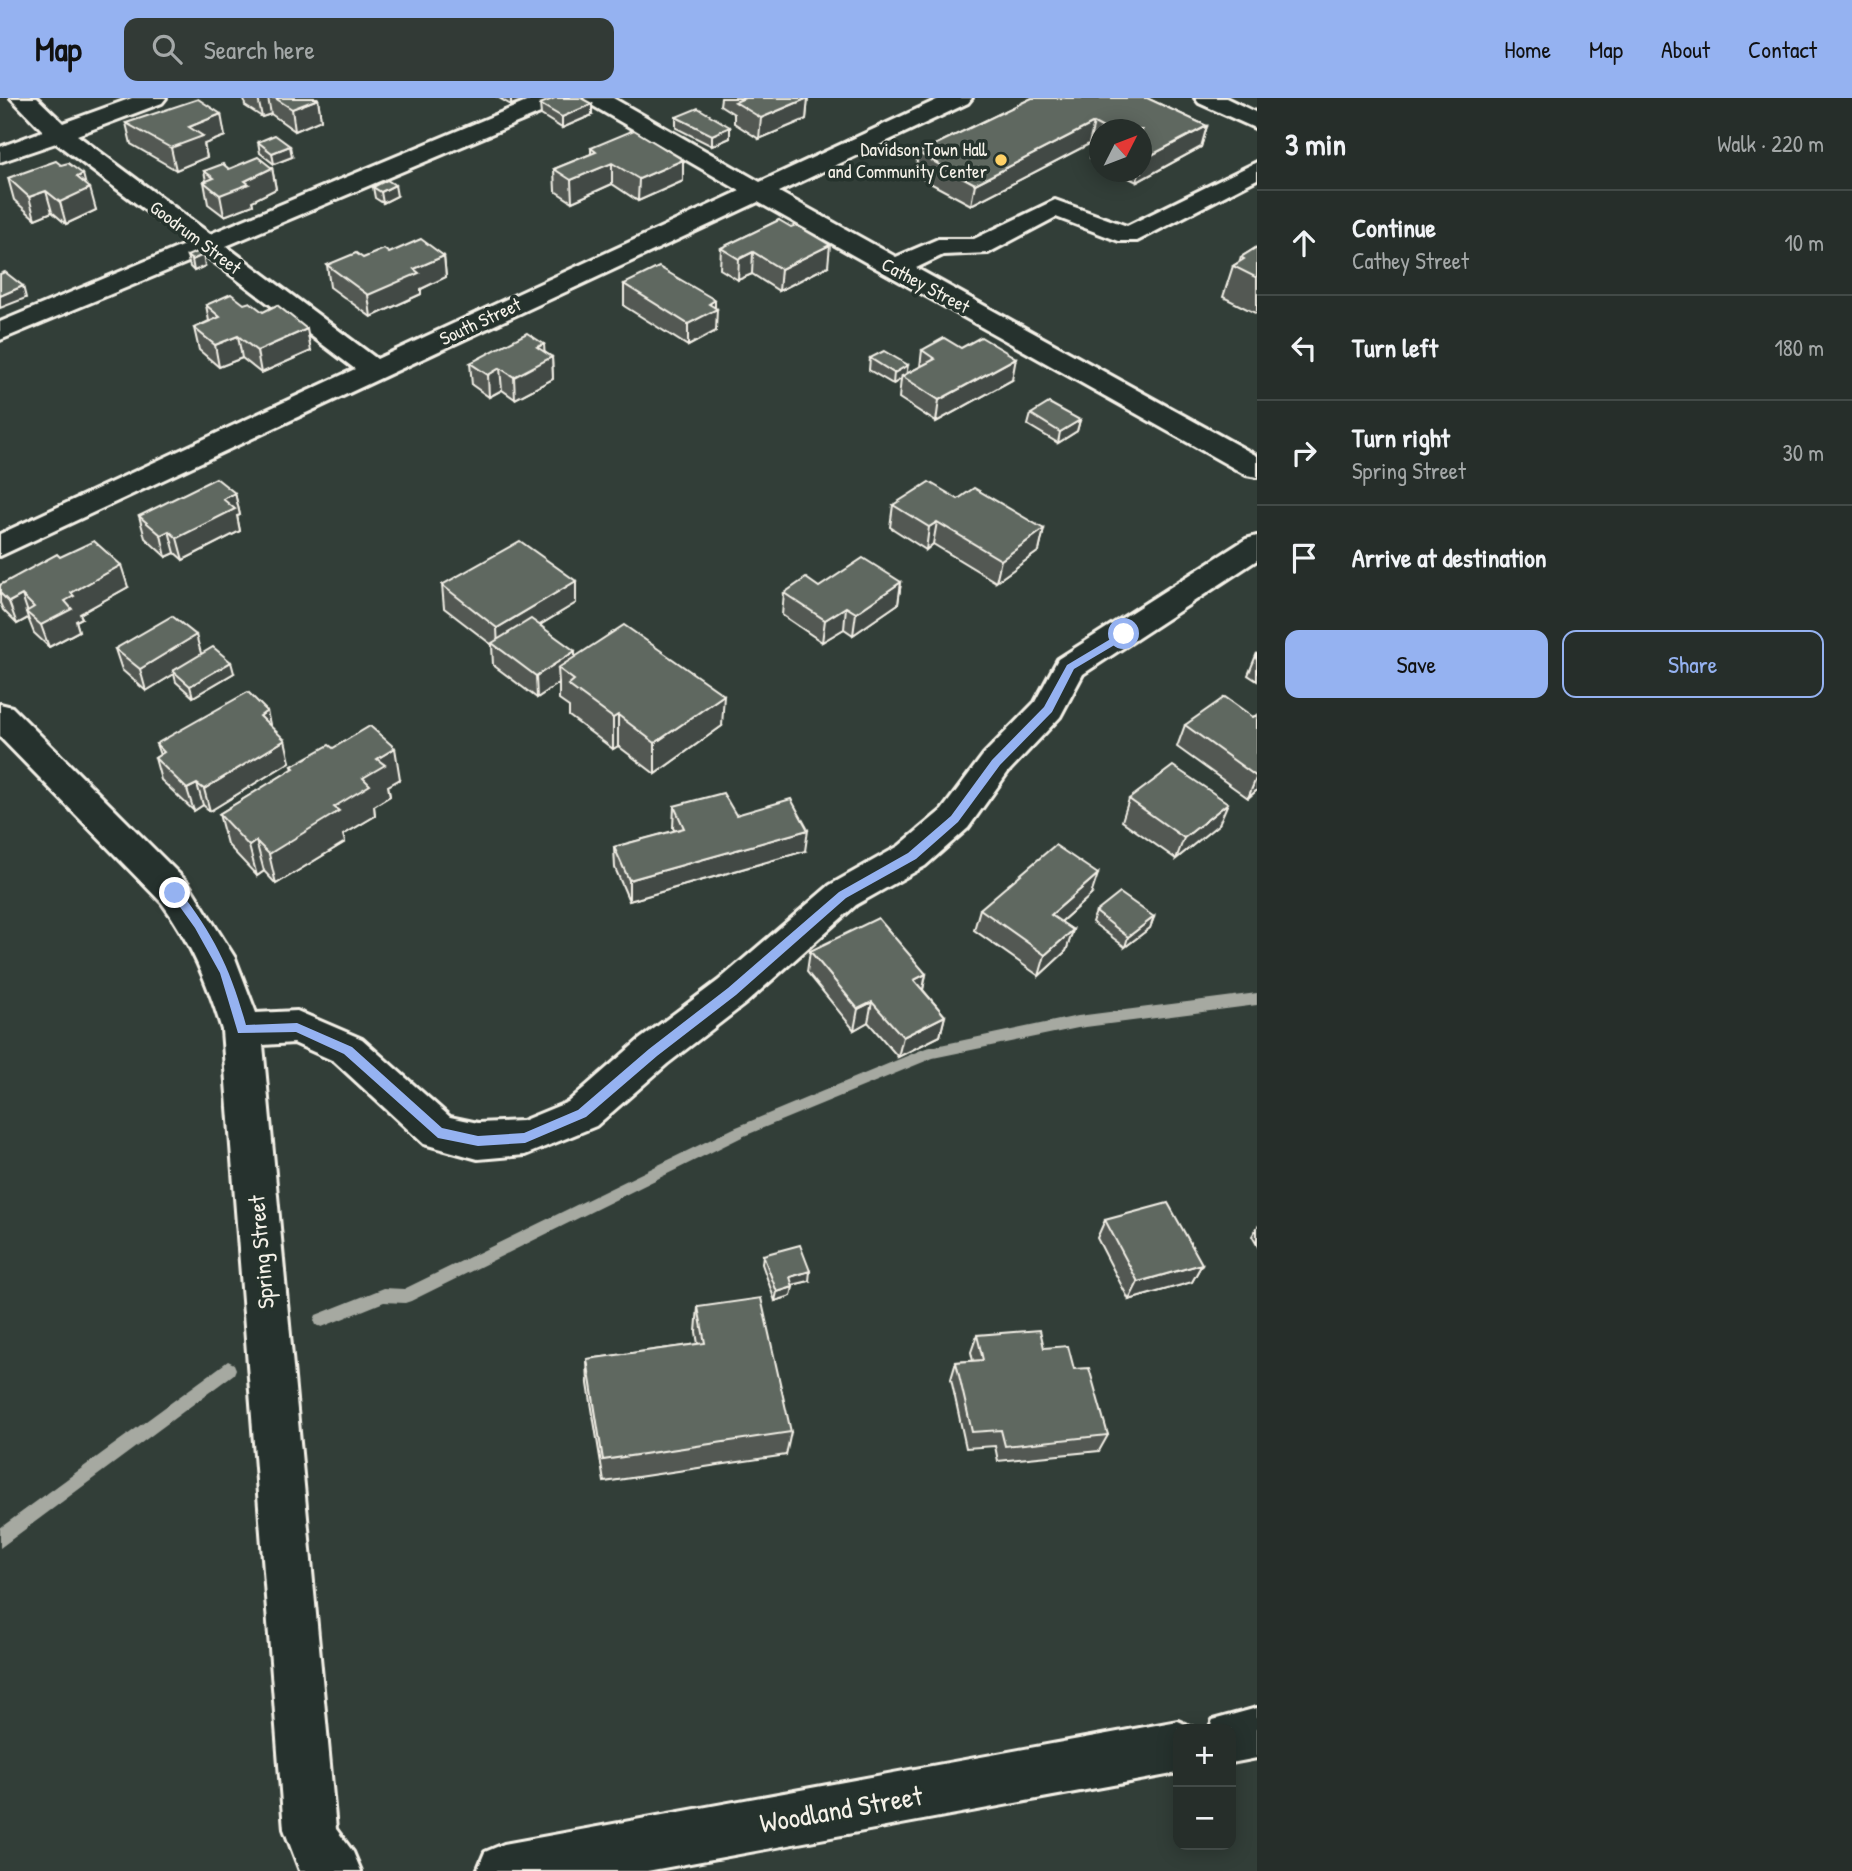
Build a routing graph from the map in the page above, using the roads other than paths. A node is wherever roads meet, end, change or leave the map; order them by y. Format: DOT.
graph roads {
  1 [pos="23,98"];
  2 [pos="155,98"];
  3 [pos="556,98"];
  4 [pos="596,98"];
  5 [pos="960,98"];
  6 [pos="1207,98"];
  7 [pos="1257,122"];
  8 [pos="59,133"];
  9 [pos="0,155"];
  10 [pos="1257,169"];
  11 [pos="757,192"];
  12 [pos="206,245"];
  13 [pos="895,268"];
  14 [pos="0,332"];
  15 [pos="374,370"];
  16 [pos="1257,468"];
  17 [pos="0,546"];
  18 [pos="1257,546"];
  19 [pos="0,716"];
  20 [pos="242,1030"];
  21 [pos="1257,1733"];
  22 [pos="1236,1737"];
  23 [pos="1173,1748"];
  24 [pos="334,1871"];
  25 [pos="504,1871"];
  1 -- 8 [label="street, Goodrum Street"];
  2 -- 8 [label="street"];
  3 -- 12 [label="street"];
  4 -- 11 [label="street, Cathey Street"];
  5 -- 11 [label="street, South Street"];
  6 -- 7 [label="street"];
  8 -- 9 [label="street"];
  8 -- 12 [label="street, Goodrum Street"];
  10 -- 13 [label="street"];
  11 -- 13 [label="street, Cathey Street"];
  11 -- 15 [label="street, South Street"];
  12 -- 14 [label="street"];
  12 -- 15 [label="street, Goodrum Street"];
  13 -- 16 [label="street, Cathey Street"];
  15 -- 17 [label="street, South Street"];
  18 -- 20 [label="street"];
  19 -- 20 [label="street, Spring Street"];
  20 -- 24 [label="street, Spring Street"];
  21 -- 22 [label="street"];
  23 -- 25 [label="street, Woodland Street"];
}
